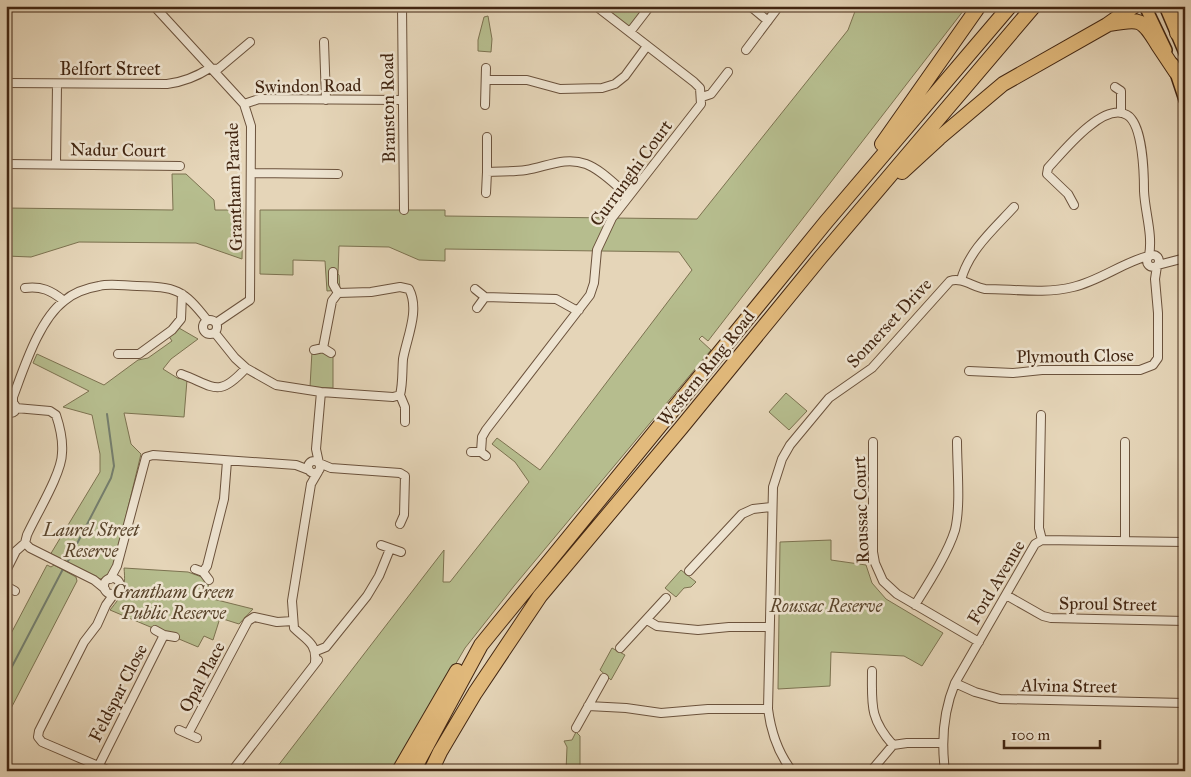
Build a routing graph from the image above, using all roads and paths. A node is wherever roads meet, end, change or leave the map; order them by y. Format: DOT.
graph roads {
  1 [pos="154,6"];
  2 [pos="402,6"];
  3 [pos="596,6"];
  4 [pos="650,6"];
  5 [pos="750,6"];
  6 [pos="779,6"];
  7 [pos="979,6"];
  8 [pos="1010,6"];
  9 [pos="1034,6"];
  10 [pos="1134,6"];
  11 [pos="1145,6"];
  12 [pos="1165,6"];
  13 [pos="1176,6"];
  14 [pos="768,21"];
  15 [pos="1107,25"];
  16 [pos="630,32"];
  17 [pos="1177,33"];
  18 [pos="250,42"];
  19 [pos="324,42"];
  20 [pos="647,46"];
  21 [pos="746,50"];
  22 [pos="1185,53"];
  23 [pos="210,68"];
  24 [pos="486,68"];
  25 [pos="728,72"];
  26 [pos="1182,72"];
  27 [pos="486,80"];
  28 [pos="6,83"];
  29 [pos="57,84"];
  30 [pos="1115,87"];
  31 [pos="702,97"];
  32 [pos="326,100"];
  33 [pos="403,100"];
  34 [pos="1185,100"];
  35 [pos="244,104"];
  36 [pos="485,105"];
  37 [pos="1121,113"];
  38 [pos="487,138"];
  39 [pos="6,164"];
  40 [pos="56,164"];
  41 [pos="180,166"];
  42 [pos="487,172"];
  43 [pos="251,173"];
  44 [pos="338,174"];
  45 [pos="486,194"];
  46 [pos="629,196"];
  47 [pos="1074,205"];
  48 [pos="1014,207"];
  49 [pos="404,210"];
  50 [pos="826,222"];
  51 [pos="820,258"];
  52 [pos="1183,258"];
  53 [pos="1153,261"];
  54 [pos="333,272"];
  55 [pos="961,280"];
  56 [pos="25,288"];
  57 [pos="475,289"];
  58 [pos="338,292"];
  59 [pos="182,294"];
  60 [pos="485,297"];
  61 [pos="64,301"];
  62 [pos="477,308"];
  63 [pos="579,310"];
  64 [pos="207,320"];
  65 [pos="216,323"];
  66 [pos="215,333"];
  67 [pos="323,348"];
  68 [pos="314,350"];
  69 [pos="331,353"];
  70 [pos="118,354"];
  71 [pos="246,368"];
  72 [pos="969,371"];
  73 [pos="181,374"];
  74 [pos="321,392"];
  75 [pos="400,395"];
  76 [pos="9,408"];
  77 [pos="1041,415"];
  78 [pos="405,422"];
  79 [pos="873,442"];
  80 [pos="957,442"];
  81 [pos="1125,442"];
  82 [pos="472,452"];
  83 [pos="226,461"];
  84 [pos="314,467"];
  85 [pos="772,507"];
  86 [pos="399,526"];
  87 [pos="1042,540"];
  88 [pos="1125,541"];
  89 [pos="1185,542"];
  90 [pos="25,543"];
  91 [pos="382,546"];
  92 [pos="390,549"];
  93 [pos="400,552"];
  94 [pos="117,566"];
  95 [pos="6,570"];
  96 [pos="689,571"];
  97 [pos="109,579"];
  98 [pos="94,580"];
  99 [pos="209,580"];
  100 [pos="119,583"];
  101 [pos="6,586"];
  102 [pos="105,590"];
  103 [pos="15,591"];
  104 [pos="114,594"];
  105 [pos="1006,595"];
  106 [pos="666,598"];
  107 [pos="106,605"];
  108 [pos="915,605"];
  109 [pos="647,620"];
  110 [pos="293,621"];
  111 [pos="1185,621"];
  112 [pos="769,627"];
  113 [pos="155,630"];
  114 [pos="164,635"];
  115 [pos="175,636"];
  116 [pos="979,642"];
  117 [pos="481,645"];
  118 [pos="620,648"];
  119 [pos="318,650"];
  120 [pos="872,670"];
  121 [pos="604,678"];
  122 [pos="955,683"];
  123 [pos="1185,703"];
  124 [pos="588,706"];
  125 [pos="768,709"];
  126 [pos="576,728"];
  127 [pos="179,730"];
  128 [pos="188,734"];
  129 [pos="197,738"];
  130 [pos="943,743"];
  131 [pos="893,745"];
  132 [pos="440,752"];
  133 [pos="98,766"];
  134 [pos="788,769"];
  135 [pos="110,771"];
  136 [pos="232,771"];
  137 [pos="399,771"];
  138 [pos="413,771"];
  139 [pos="431,771"];
  140 [pos="435,771"];
  141 [pos="871,771"];
  142 [pos="943,771"];
  1 -- 23 [label="street, Grantham Parade"];
  2 -- 33 [label="street, Branston Road"];
  3 -- 16 [label="street"];
  4 -- 16 [label="street"];
  5 -- 14 [label="street"];
  6 -- 14 [label="street"];
  7 -- 50 [label="highway"];
  8 -- 50 [label="highway, Western Ring Road"];
  9 -- 51 [label="highway, Western Ring Road"];
  10 -- 15 [label="highway"];
  11 -- 26 [label="main road"];
  12 -- 17 [label="main road"];
  13 -- 17 [label="highway"];
  14 -- 21 [label="street"];
  15 -- 26 [label="highway"];
  15 -- 51 [label="highway"];
  16 -- 20 [label="street"];
  17 -- 22 [label="main road"];
  18 -- 23 [label="street, Belfort Street"];
  19 -- 32 [label="street"];
  20 -- 27 [label="street"];
  20 -- 31 [label="street"];
  23 -- 29 [label="street, Belfort Street"];
  23 -- 35 [label="street, Grantham Parade"];
  24 -- 27 [label="street"];
  25 -- 31 [label="street, Currunghi Court"];
  26 -- 34 [label="main road"];
  27 -- 36 [label="street"];
  28 -- 29 [label="street, Belfort Street"];
  29 -- 40 [label="street"];
  30 -- 37 [label="street"];
  31 -- 46 [label="street, Currunghi Court"];
  32 -- 33 [label="street, Swindon Road"];
  32 -- 35 [label="street, Swindon Road"];
  33 -- 49 [label="street, Branston Road"];
  35 -- 43 [label="street, Grantham Parade"];
  37 -- 47 [label="street"];
  37 -- 53 [label="street"];
  38 -- 42 [label="street"];
  39 -- 40 [label="street, Nadur Court"];
  40 -- 41 [label="street, Nadur Court"];
  42 -- 45 [label="street"];
  42 -- 46 [label="street"];
  43 -- 44 [label="street"];
  43 -- 65 [label="street, Grantham Parade"];
  46 -- 63 [label="street, Currunghi Court"];
  48 -- 55 [label="street"];
  50 -- 117 [label="highway, Western Ring Road"];
  51 -- 132 [label="highway, Western Ring Road"];
  52 -- 53 [label="street, Somerset Drive"];
  53 -- 55 [label="street, Somerset Drive"];
  53 -- 72 [label="street, Plymouth Close"];
  54 -- 58 [label="street"];
  55 -- 85 [label="street, Somerset Drive"];
  56 -- 61 [label="street"];
  57 -- 60 [label="street"];
  58 -- 67 [label="street"];
  58 -- 75 [label="street"];
  59 -- 61 [label="street"];
  59 -- 64 [label="street"];
  59 -- 70 [label="street"];
  60 -- 62 [label="street"];
  60 -- 63 [label="street"];
  61 -- 76 [label="street"];
  63 -- 82 [label="street, Currunghi Court"];
  64 -- 65 [label="street"];
  64 -- 66 [label="street"];
  65 -- 66 [label="street"];
  66 -- 71 [label="street"];
  67 -- 68 [label="street"];
  67 -- 69 [label="street"];
  71 -- 73 [label="street"];
  71 -- 74 [label="street"];
  74 -- 75 [label="street"];
  74 -- 84 [label="street"];
  75 -- 78 [label="street"];
  76 -- 90 [label="street"];
  77 -- 87 [label="street, Ford Avenue"];
  79 -- 108 [label="street, Roussac Court"];
  80 -- 108 [label="street"];
  81 -- 88 [label="street"];
  83 -- 84 [label="street"];
  83 -- 94 [label="street"];
  83 -- 99 [label="street"];
  84 -- 86 [label="street"];
  84 -- 110 [label="street"];
  85 -- 96 [label="street"];
  85 -- 112 [label="street, Somerset Drive"];
  87 -- 88 [label="street"];
  87 -- 105 [label="street, Ford Avenue"];
  88 -- 89 [label="street"];
  90 -- 95 [label="street"];
  90 -- 98 [label="street"];
  91 -- 92 [label="street"];
  92 -- 93 [label="street"];
  92 -- 119 [label="street"];
  94 -- 97 [label="street"];
  94 -- 100 [label="street"];
  97 -- 98 [label="street"];
  97 -- 100 [label="street"];
  97 -- 102 [label="street"];
  98 -- 102 [label="street"];
  100 -- 104 [label="street"];
  101 -- 103 [label="street"];
  102 -- 104 [label="street"];
  102 -- 107 [label="street"];
  104 -- 107 [label="street"];
  105 -- 111 [label="street, Sproul Street"];
  105 -- 116 [label="street, Ford Avenue"];
  106 -- 109 [label="street"];
  107 -- 133 [label="street"];
  108 -- 116 [label="street, Roussac Court"];
  109 -- 112 [label="street"];
  109 -- 118 [label="street"];
  110 -- 119 [label="street"];
  110 -- 128 [label="street, Opal Place"];
  112 -- 125 [label="street, Somerset Drive"];
  113 -- 114 [label="street, Feldspar Close"];
  114 -- 115 [label="street, Feldspar Close"];
  114 -- 133 [label="street, Feldspar Close"];
  116 -- 122 [label="street, Ford Avenue"];
  117 -- 137 [label="highway"];
  117 -- 138 [label="highway, Western Ring Road"];
  119 -- 136 [label="street"];
  120 -- 131 [label="street"];
  121 -- 124 [label="street"];
  122 -- 123 [label="street, Alvina Street"];
  122 -- 130 [label="street, Ford Avenue"];
  124 -- 125 [label="street"];
  124 -- 126 [label="street"];
  125 -- 134 [label="street, Somerset Drive"];
  127 -- 128 [label="street, Opal Place"];
  128 -- 129 [label="street, Opal Place"];
  130 -- 131 [label="street"];
  130 -- 142 [label="street, Ford Avenue"];
  131 -- 141 [label="street"];
  132 -- 139 [label="highway, Western Ring Road"];
  132 -- 140 [label="highway"];
  133 -- 135 [label="street"];
}
